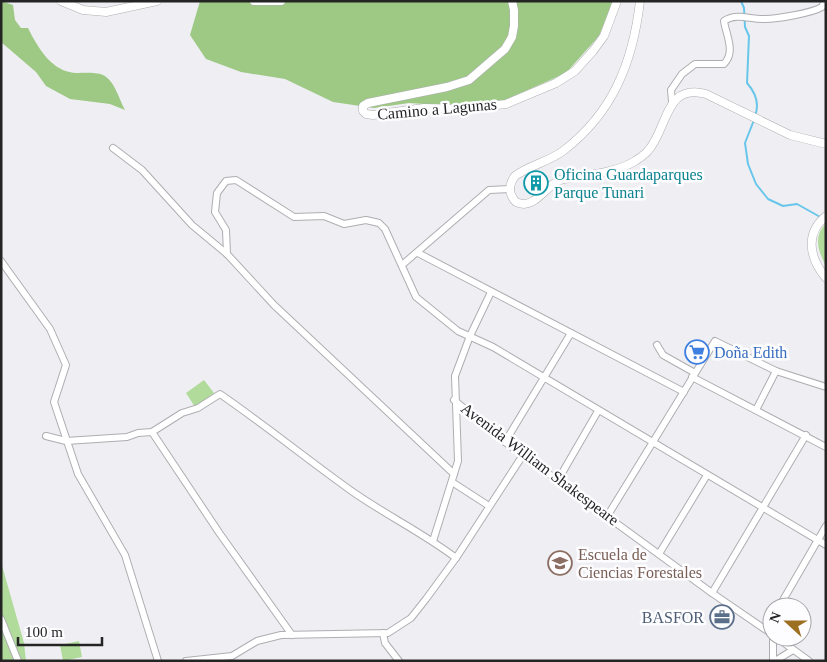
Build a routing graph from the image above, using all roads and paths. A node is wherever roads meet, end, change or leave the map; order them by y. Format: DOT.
graph roads {
  1 [pos="61,1"];
  2 [pos="157,1"];
  3 [pos="254,1"];
  4 [pos="280,1"];
  5 [pos="512,1"];
  6 [pos="617,1"];
  7 [pos="640,1"];
  8 [pos="826,2"];
  9 [pos="672,102"];
  10 [pos="826,144"];
  11 [pos="113,148"];
  12 [pos="510,189"];
  13 [pos="824,218"];
  14 [pos="418,253"];
  15 [pos="227,254"];
  16 [pos="1,261"];
  17 [pos="402,265"];
  18 [pos="826,278"];
  19 [pos="492,292"];
  20 [pos="571,333"];
  21 [pos="470,336"];
  22 [pos="657,345"];
  23 [pos="776,371"];
  24 [pos="694,375"];
  25 [pos="543,377"];
  26 [pos="826,387"];
  27 [pos="684,392"];
  28 [pos="454,400"];
  29 [pos="756,410"];
  30 [pos="598,411"];
  31 [pos="152,432"];
  32 [pos="46,436"];
  33 [pos="806,436"];
  34 [pos="66,441"];
  35 [pos="505,442"];
  36 [pos="652,443"];
  37 [pos="826,447"];
  38 [pos="523,454"];
  39 [pos="454,474"];
  40 [pos="707,475"];
  41 [pos="558,480"];
  42 [pos="452,482"];
  43 [pos="489,506"];
  44 [pos="763,507"];
  45 [pos="608,515"];
  46 [pos="826,526"];
  47 [pos="818,540"];
  48 [pos="433,541"];
  49 [pos="826,545"];
  50 [pos="659,554"];
  51 [pos="456,558"];
  52 [pos="712,593"];
  53 [pos="785,597"];
  54 [pos="1,619"];
  55 [pos="762,626"];
  56 [pos="382,633"];
  57 [pos="292,635"];
  58 [pos="774,647"];
  59 [pos="788,647"];
  60 [pos="792,650"];
  61 [pos="18,661"];
  62 [pos="158,661"];
  63 [pos="186,661"];
  64 [pos="399,661"];
  65 [pos="774,661"];
  66 [pos="809,661"];
  1 -- 2 [label="street"];
  3 -- 4 [label="street"];
  5 -- 6 [label="street, Camino a Lagunas"];
  7 -- 12 [label="street"];
  8 -- 9 [label="street"];
  9 -- 10 [label="street"];
  9 -- 12 [label="street"];
  11 -- 15 [label="street"];
  12 -- 14 [label="street"];
  13 -- 18 [label="street"];
  14 -- 17 [label="street"];
  14 -- 19 [label="street"];
  15 -- 17 [label="street"];
  15 -- 39 [label="street"];
  16 -- 34 [label="street"];
  17 -- 21 [label="street"];
  19 -- 20 [label="street"];
  19 -- 21 [label="street"];
  20 -- 25 [label="street"];
  20 -- 27 [label="street"];
  21 -- 25 [label="street"];
  21 -- 28 [label="street"];
  22 -- 24 [label="street"];
  23 -- 24 [label="street"];
  23 -- 26 [label="street"];
  23 -- 29 [label="street"];
  24 -- 27 [label="street"];
  24 -- 29 [label="street"];
  25 -- 30 [label="street"];
  25 -- 35 [label="street"];
  27 -- 36 [label="street"];
  28 -- 35 [label="street, Avenida William Shakespeare"];
  28 -- 39 [label="street"];
  29 -- 33 [label="street"];
  30 -- 36 [label="street"];
  30 -- 41 [label="street"];
  31 -- 34 [label="street"];
  31 -- 48 [label="street"];
  31 -- 57 [label="street"];
  32 -- 34 [label="street"];
  33 -- 37 [label="street"];
  33 -- 44 [label="street"];
  34 -- 62 [label="street"];
  35 -- 38 [label="street, Avenida William Shakespeare"];
  36 -- 40 [label="street"];
  36 -- 45 [label="street"];
  38 -- 41 [label="street, Avenida William Shakespeare"];
  38 -- 43 [label="street"];
  39 -- 42 [label="street"];
  40 -- 44 [label="street"];
  40 -- 50 [label="street"];
  41 -- 45 [label="street, Avenida William Shakespeare"];
  42 -- 43 [label="street"];
  42 -- 48 [label="street"];
  43 -- 51 [label="street"];
  44 -- 47 [label="street"];
  44 -- 52 [label="street"];
  45 -- 50 [label="street, Avenida William Shakespeare"];
  46 -- 47 [label="street"];
  47 -- 49 [label="street"];
  47 -- 53 [label="street"];
  48 -- 51 [label="street"];
  50 -- 52 [label="street, Avenida William Shakespeare"];
  51 -- 56 [label="street"];
  52 -- 55 [label="street, Avenida William Shakespeare"];
  54 -- 61 [label="street"];
  56 -- 57 [label="street"];
  56 -- 64 [label="street"];
  57 -- 63 [label="street"];
  58 -- 65 [label="street"];
  59 -- 60 [label="street, Avenida William Shakespeare"];
  60 -- 65 [label="street"];
  60 -- 66 [label="street, Avenida William Shakespeare"];
}
